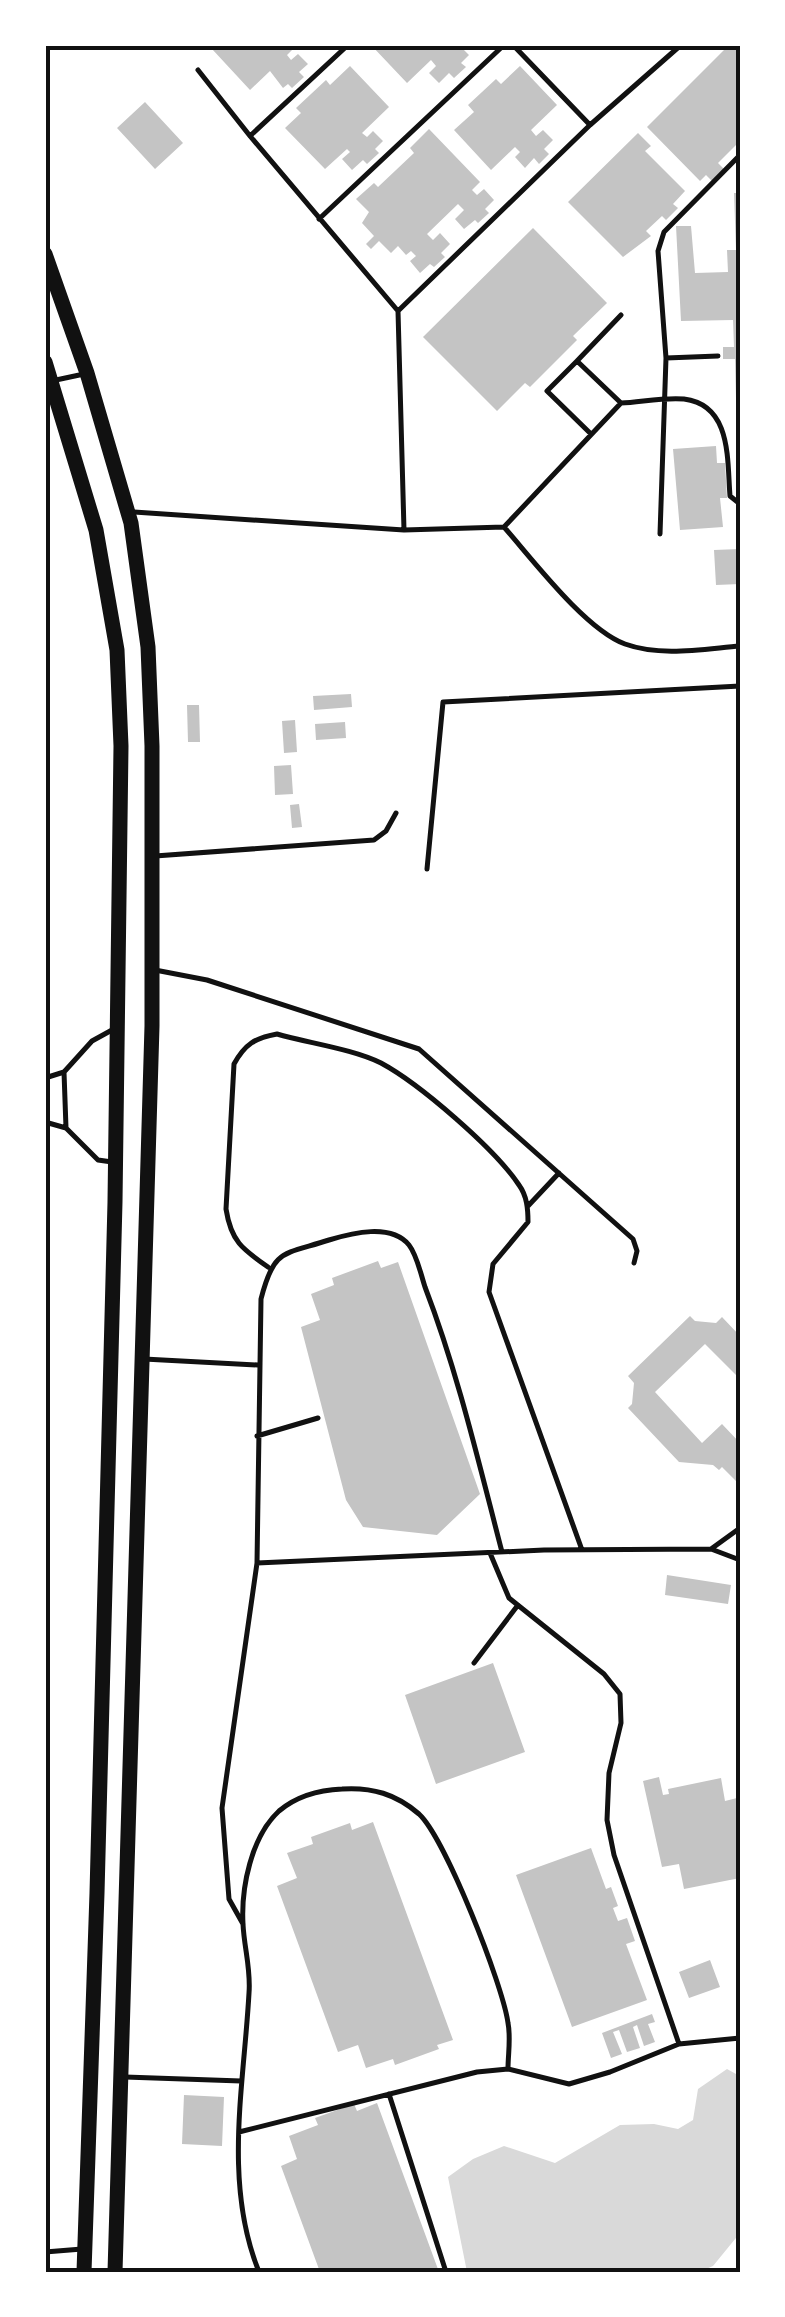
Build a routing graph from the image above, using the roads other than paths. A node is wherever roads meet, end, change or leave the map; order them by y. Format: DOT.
graph roads {
  1 [pos="348,45"];
  2 [pos="504,45"];
  3 [pos="513,45"];
  4 [pos="681,45"];
  5 [pos="198,70"];
  6 [pos="590,125"];
  7 [pos="250,136"];
  8 [pos="740,156"];
  9 [pos="320,219"];
  10 [pos="45,254"];
  11 [pos="398,310"];
  12 [pos="621,315"];
  13 [pos="718,356"];
  14 [pos="666,358"];
  15 [pos="577,361"];
  16 [pos="45,362"];
  17 [pos="87,373"];
  18 [pos="48,382"];
  19 [pos="662,402"];
  20 [pos="621,403"];
  21 [pos="592,434"];
  22 [pos="740,504"];
  23 [pos="128,512"];
  24 [pos="504,527"];
  25 [pos="404,530"];
  26 [pos="660,534"];
  27 [pos="740,646"];
  28 [pos="740,686"];
  29 [pos="396,814"];
  30 [pos="152,856"];
  31 [pos="428,869"];
  32 [pos="152,970"];
  33 [pos="118,1026"];
  34 [pos="64,1072"];
  35 [pos="45,1078"];
  36 [pos="116,1093"];
  37 [pos="149,1095"];
  38 [pos="45,1122"];
  39 [pos="66,1128"];
  40 [pos="115,1162"];
  41 [pos="559,1173"];
  42 [pos="528,1206"];
  43 [pos="634,1263"];
  44 [pos="269,1268"];
  45 [pos="141,1358"];
  46 [pos="258,1366"];
  47 [pos="318,1418"];
  48 [pos="257,1436"];
  49 [pos="740,1528"];
  50 [pos="711,1549"];
  51 [pos="582,1550"];
  52 [pos="502,1552"];
  53 [pos="490,1553"];
  54 [pos="740,1560"];
  55 [pos="257,1564"];
  56 [pos="518,1605"];
  57 [pos="474,1663"];
  58 [pos="242,1924"];
  59 [pos="740,2038"];
  60 [pos="679,2044"];
  61 [pos="508,2069"];
  62 [pos="122,2077"];
  63 [pos="241,2082"];
  64 [pos="389,2093"];
  65 [pos="238,2132"];
  66 [pos="86,2249"];
  67 [pos="45,2252"];
  68 [pos="84,2272"];
  69 [pos="115,2272"];
  70 [pos="259,2272"];
  71 [pos="446,2272"];
  1 -- 7 [label="lane"];
  2 -- 9 [label="lane"];
  3 -- 6 [label="lane"];
  4 -- 6 [label="lane"];
  5 -- 7 [label="lane"];
  6 -- 11 [label="lane"];
  7 -- 9 [label="lane"];
  8 -- 14 [label="lane"];
  9 -- 11 [label="lane"];
  10 -- 17 [label="main road"];
  11 -- 25 [label="lane"];
  12 -- 15 [label="lane"];
  13 -- 14 [label="lane"];
  14 -- 19 [label="lane"];
  15 -- 20 [label="lane"];
  15 -- 21 [label="lane"];
  16 -- 18 [label="main road"];
  17 -- 18 [label="lane"];
  17 -- 23 [label="main road"];
  18 -- 33 [label="main road"];
  19 -- 20 [label="lane"];
  19 -- 22 [label="lane"];
  19 -- 26 [label="lane"];
  20 -- 21 [label="lane"];
  21 -- 24 [label="lane"];
  23 -- 25 [label="lane"];
  23 -- 30 [label="main road"];
  24 -- 25 [label="lane"];
  24 -- 27 [label="lane"];
  28 -- 31 [label="lane"];
  29 -- 30 [label="lane"];
  30 -- 32 [label="main road"];
  32 -- 37 [label="main road"];
  32 -- 41 [label="lane"];
  33 -- 34 [label="lane"];
  33 -- 36 [label="main road"];
  34 -- 35 [label="lane"];
  34 -- 39 [label="lane"];
  36 -- 37 [label="main road"];
  36 -- 40 [label="main road"];
  37 -- 45 [label="main road"];
  38 -- 39 [label="lane"];
  39 -- 40 [label="lane"];
  40 -- 66 [label="main road"];
  41 -- 42 [label="lane"];
  41 -- 43 [label="lane"];
  42 -- 44 [label="lane"];
  42 -- 51 [label="lane"];
  44 -- 46 [label="lane"];
  44 -- 52 [label="lane"];
  45 -- 46 [label="lane"];
  45 -- 62 [label="main road"];
  46 -- 48 [label="lane"];
  47 -- 48 [label="lane"];
  48 -- 55 [label="lane"];
  49 -- 50 [label="lane"];
  50 -- 51 [label="lane"];
  50 -- 54 [label="lane"];
  51 -- 52 [label="lane"];
  52 -- 53 [label="lane"];
  53 -- 55 [label="lane"];
  53 -- 56 [label="lane"];
  55 -- 58 [label="lane"];
  56 -- 57 [label="lane"];
  56 -- 60 [label="lane"];
  58 -- 61 [label="lane"];
  58 -- 63 [label="lane"];
  59 -- 60 [label="lane"];
  60 -- 61 [label="lane"];
  61 -- 64 [label="lane"];
  62 -- 63 [label="lane"];
  62 -- 69 [label="main road"];
  63 -- 65 [label="lane"];
  64 -- 65 [label="lane"];
  64 -- 71 [label="lane"];
  65 -- 70 [label="lane"];
  66 -- 67 [label="lane"];
  66 -- 68 [label="main road"];
}
